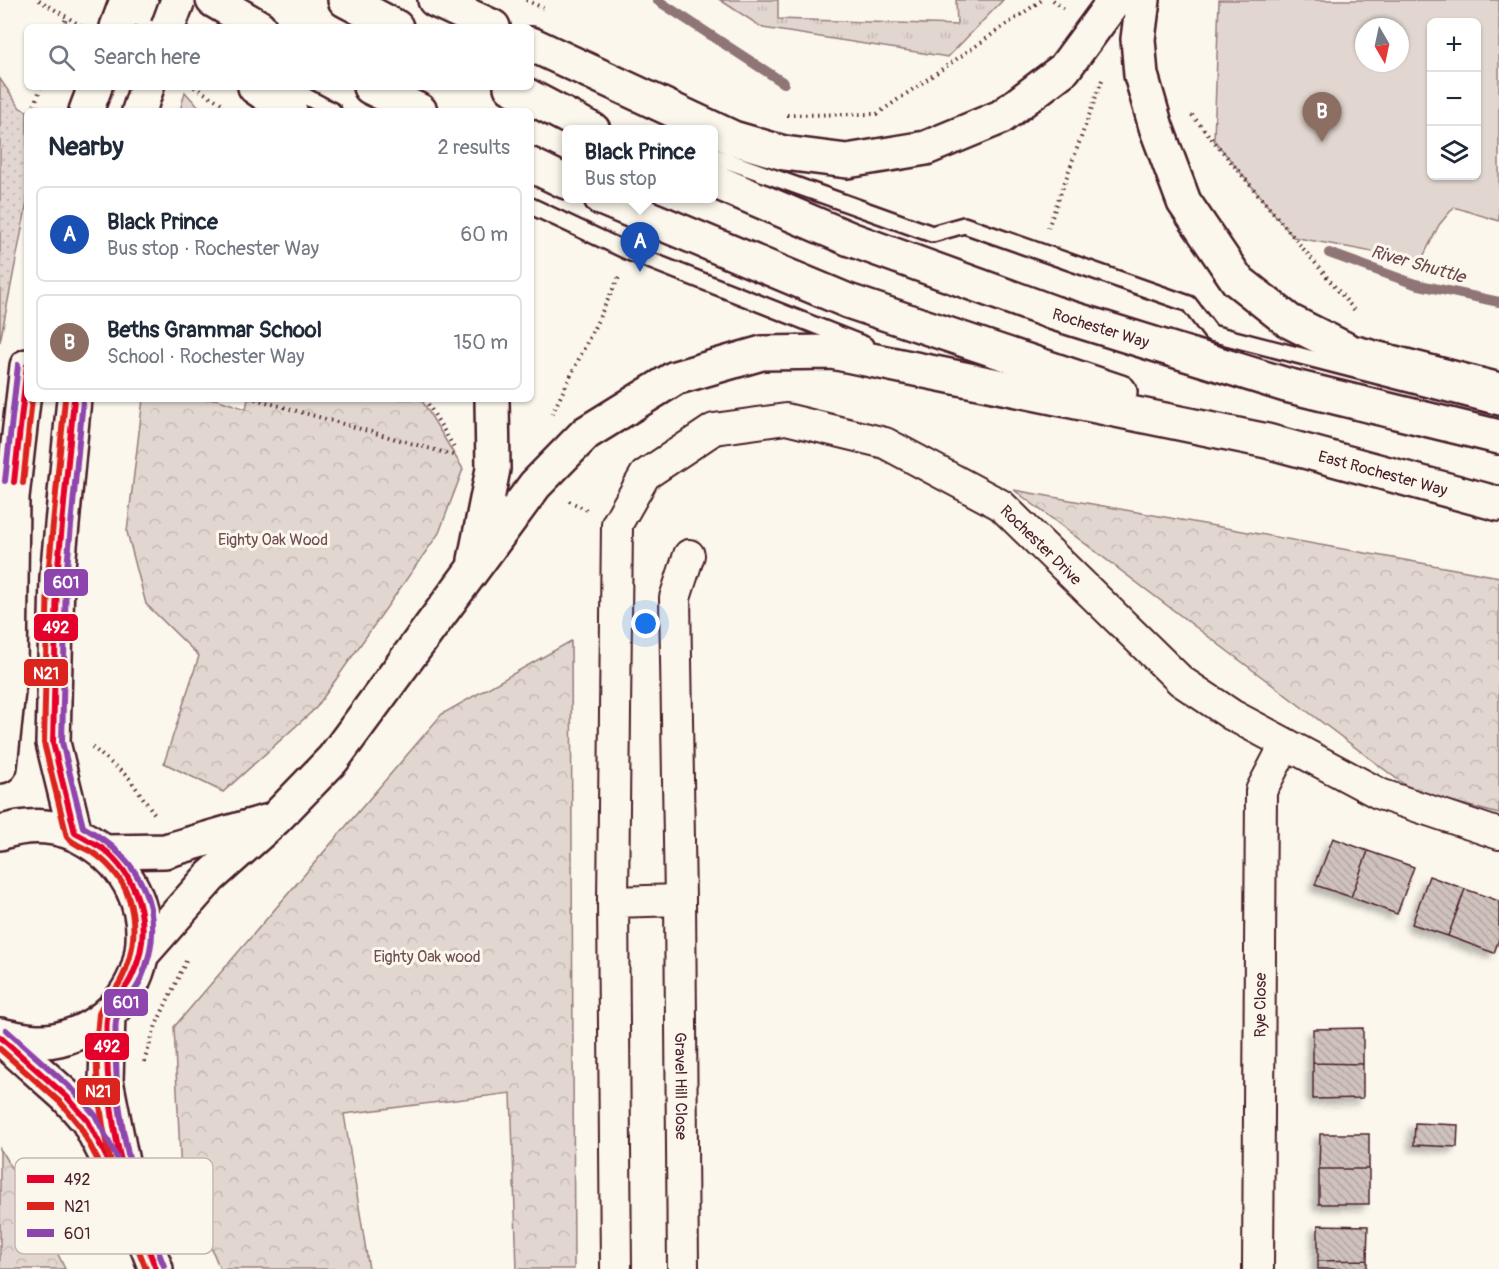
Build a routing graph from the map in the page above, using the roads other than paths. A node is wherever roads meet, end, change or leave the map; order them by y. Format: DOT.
graph roads {
  1 [pos="178,0"];
  2 [pos="213,0"];
  3 [pos="345,0"];
  4 [pos="435,0"];
  5 [pos="1115,0"];
  6 [pos="1143,0"];
  7 [pos="125,7"];
  8 [pos="162,24"];
  9 [pos="169,24"];
  10 [pos="170,24"];
  11 [pos="254,24"];
  12 [pos="390,24"];
  13 [pos="487,24"];
  14 [pos="534,45"];
  15 [pos="94,90"];
  16 [pos="146,90"];
  17 [pos="259,90"];
  18 [pos="294,90"];
  19 [pos="376,90"];
  20 [pos="517,90"];
  21 [pos="87,108"];
  22 [pos="140,108"];
  23 [pos="286,108"];
  24 [pos="327,108"];
  25 [pos="414,108"];
  26 [pos="585,125"];
  27 [pos="705,125"];
  28 [pos="718,131"];
  29 [pos="718,157"];
  30 [pos="534,166"];
  31 [pos="562,180"];
  32 [pos="718,183"];
  33 [pos="613,203"];
  34 [pos="534,207"];
  35 [pos="935,371"];
  36 [pos="1499,390"];
  37 [pos="24,392"];
  38 [pos="74,402"];
  39 [pos="492,402"];
  40 [pos="1499,406"];
  41 [pos="1499,437"];
  42 [pos="1267,441"];
  43 [pos="1499,504"];
  44 [pos="689,555"];
  45 [pos="474,568"];
  46 [pos="1285,746"];
  47 [pos="0,766"];
  48 [pos="275,819"];
  49 [pos="0,833"];
  50 [pos="75,833"];
  51 [pos="1499,834"];
  52 [pos="107,852"];
  53 [pos="680,900"];
  54 [pos="613,902"];
  55 [pos="142,954"];
  56 [pos="108,1014"];
  57 [pos="0,1036"];
  58 [pos="107,1158"];
  59 [pos="121,1158"];
  60 [pos="150,1254"];
  61 [pos="156,1269"];
  62 [pos="616,1269"];
  63 [pos="683,1269"];
  64 [pos="1258,1269"];
  1 -- 9 [label="main road, bridge"];
  2 -- 11 [label="main road"];
  3 -- 12 [label="main road"];
  4 -- 13 [label="main road"];
  5 -- 28 [label="main road"];
  6 -- 36 [label="main road"];
  7 -- 8 [label="main road"];
  7 -- 10 [label="lane"];
  14 -- 27 [label="main road"];
  15 -- 21 [label="main road"];
  16 -- 22 [label="main road"];
  17 -- 23 [label="main road"];
  18 -- 24 [label="lane"];
  19 -- 25 [label="main road"];
  20 -- 26 [label="main road"];
  29 -- 40 [label="lane"];
  30 -- 31 [label="main road"];
  32 -- 41 [label="main road, Rochester Way"];
  33 -- 42 [label="main road"];
  34 -- 35 [label="lane"];
  35 -- 42 [label="main road"];
  35 -- 45 [label="main road"];
  37 -- 47 [label="main road"];
  38 -- 50 [label="main road"];
  39 -- 45 [label="main road"];
  42 -- 43 [label="main road, East Rochester Way"];
  44 -- 53 [label="street, Gravel Hill Close"];
  45 -- 48 [label="main road"];
  46 -- 51 [label="street, Rochester Drive"];
  46 -- 54 [label="street, Rochester Drive"];
  46 -- 64 [label="street, Rye Close"];
  48 -- 52 [label="main road"];
  48 -- 55 [label="main road"];
  49 -- 50 [label="main road"];
  50 -- 52 [label="main road"];
  52 -- 55 [label="main road"];
  53 -- 54 [label="street"];
  53 -- 63 [label="street, Gravel Hill Close"];
  54 -- 62 [label="street"];
  55 -- 56 [label="main road"];
  56 -- 57 [label="main road"];
  56 -- 59 [label="main road"];
  57 -- 58 [label="main road"];
  60 -- 61 [label="main road"];
}
